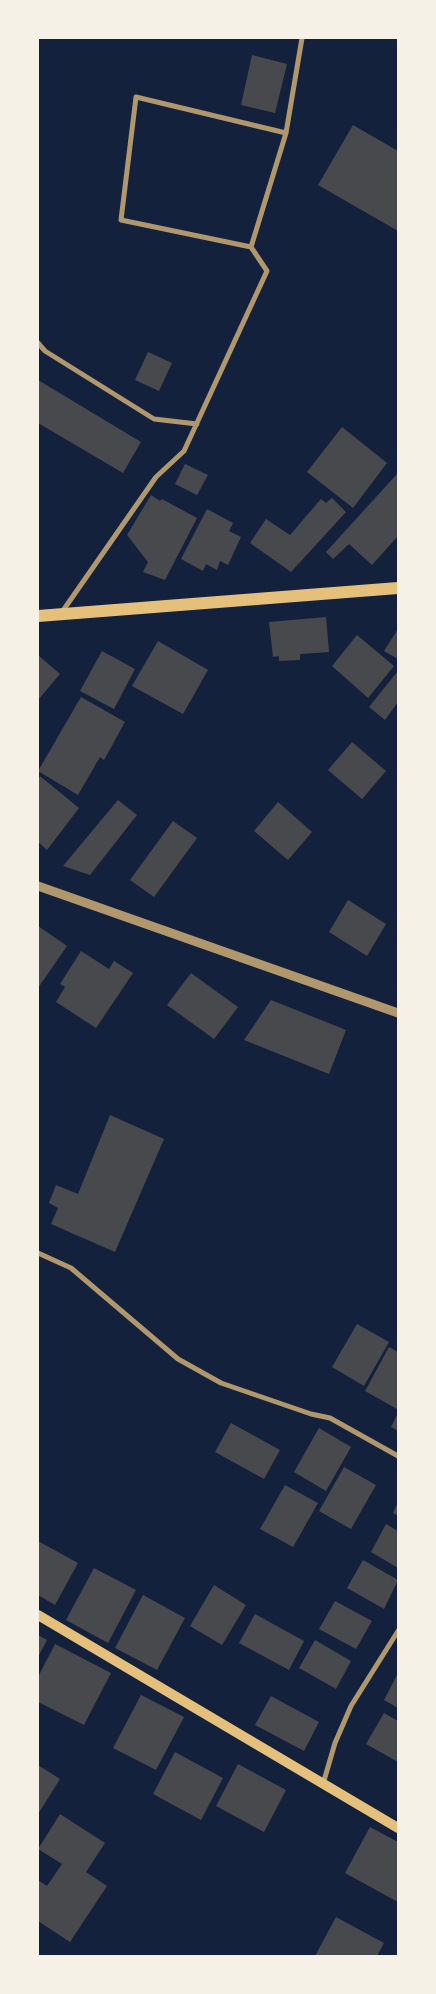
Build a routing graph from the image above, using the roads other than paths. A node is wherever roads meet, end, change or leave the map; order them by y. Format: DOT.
graph roads {
  1 [pos="302,38"];
  2 [pos="286,133"];
  3 [pos="251,247"];
  4 [pos="38,343"];
  5 [pos="197,424"];
  6 [pos="398,588"];
  7 [pos="60,614"];
  8 [pos="38,616"];
  9 [pos="38,886"];
  10 [pos="398,1013"];
  11 [pos="38,1253"];
  12 [pos="398,1456"];
  13 [pos="38,1615"];
  14 [pos="398,1631"];
  15 [pos="323,1784"];
  16 [pos="398,1828"];
  1 -- 2 [label="street"];
  2 -- 3 [label="street"];
  2 -- 3 [label="street"];
  3 -- 5 [label="street"];
  4 -- 5 [label="street"];
  5 -- 7 [label="street"];
  6 -- 7 [label="main road"];
  7 -- 8 [label="main road"];
  9 -- 10 [label="street"];
  11 -- 12 [label="street"];
  13 -- 15 [label="main road"];
  14 -- 15 [label="street"];
  15 -- 16 [label="main road"];
}
